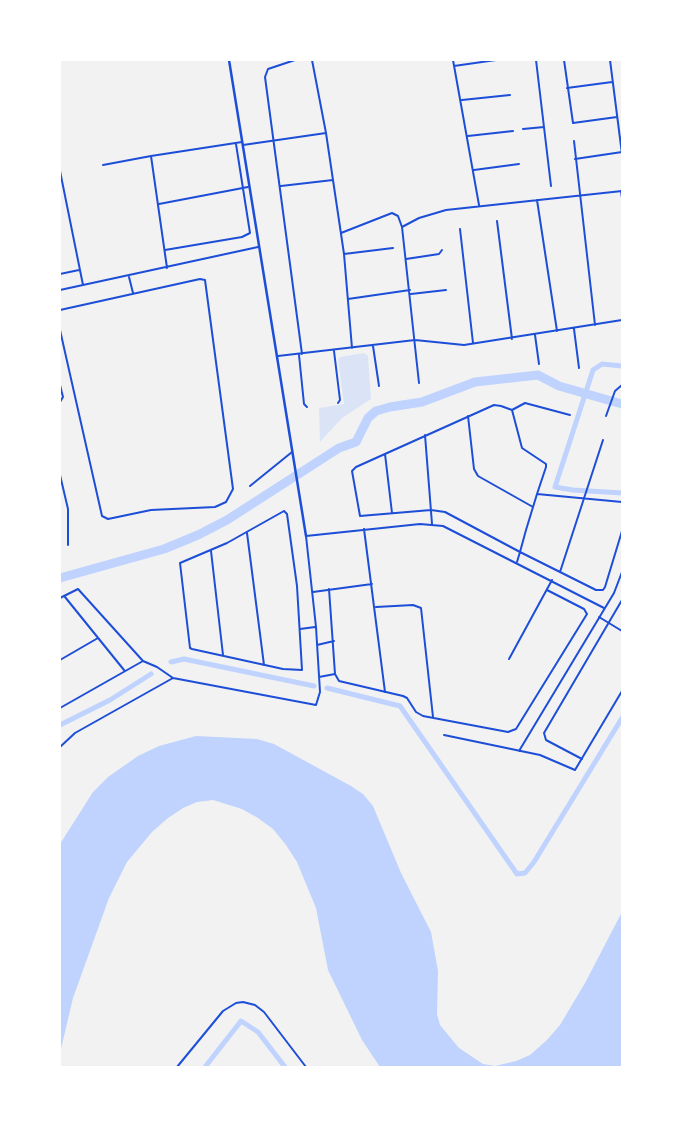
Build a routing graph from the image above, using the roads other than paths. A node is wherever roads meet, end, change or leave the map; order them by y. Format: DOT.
graph roads {
  1 [pos="229,60"];
  2 [pos="295,60"];
  3 [pos="312,60"];
  4 [pos="454,60"];
  5 [pos="490,60"];
  6 [pos="496,60"];
  7 [pos="536,60"];
  8 [pos="564,60"];
  9 [pos="610,60"];
  10 [pos="454,66"];
  11 [pos="613,82"];
  12 [pos="567,88"];
  13 [pos="510,95"];
  14 [pos="461,101"];
  15 [pos="617,117"];
  16 [pos="544,126"];
  17 [pos="522,129"];
  18 [pos="512,131"];
  19 [pos="326,134"];
  20 [pos="468,136"];
  21 [pos="274,141"];
  22 [pos="574,141"];
  23 [pos="236,143"];
  24 [pos="242,144"];
  25 [pos="622,153"];
  26 [pos="151,156"];
  27 [pos="575,159"];
  28 [pos="518,164"];
  29 [pos="103,165"];
  30 [pos="474,170"];
  31 [pos="60,171"];
  32 [pos="333,180"];
  33 [pos="280,186"];
  34 [pos="551,186"];
  35 [pos="248,188"];
  36 [pos="243,190"];
  37 [pos="622,191"];
  38 [pos="579,197"];
  39 [pos="622,198"];
  40 [pos="538,200"];
  41 [pos="159,204"];
  42 [pos="479,206"];
  43 [pos="497,221"];
  44 [pos="402,227"];
  45 [pos="460,229"];
  46 [pos="341,233"];
  47 [pos="258,247"];
  48 [pos="393,248"];
  49 [pos="165,250"];
  50 [pos="442,250"];
  51 [pos="344,254"];
  52 [pos="406,258"];
  53 [pos="167,268"];
  54 [pos="79,270"];
  55 [pos="60,274"];
  56 [pos="129,277"];
  57 [pos="82,285"];
  58 [pos="60,290"];
  59 [pos="446,290"];
  60 [pos="410,292"];
  61 [pos="133,293"];
  62 [pos="348,299"];
  63 [pos="60,310"];
  64 [pos="622,320"];
  65 [pos="595,325"];
  66 [pos="574,329"];
  67 [pos="60,330"];
  68 [pos="557,332"];
  69 [pos="535,335"];
  70 [pos="512,338"];
  71 [pos="415,340"];
  72 [pos="473,344"];
  73 [pos="373,346"];
  74 [pos="352,348"];
  75 [pos="334,351"];
  76 [pos="301,354"];
  77 [pos="277,356"];
  78 [pos="539,364"];
  79 [pos="580,368"];
  80 [pos="419,383"];
  81 [pos="60,385"];
  82 [pos="622,385"];
  83 [pos="379,386"];
  84 [pos="60,402"];
  85 [pos="338,403"];
  86 [pos="307,406"];
  87 [pos="512,410"];
  88 [pos="570,415"];
  89 [pos="468,416"];
  90 [pos="606,416"];
  91 [pos="425,435"];
  92 [pos="603,440"];
  93 [pos="293,452"];
  94 [pos="385,454"];
  95 [pos="60,475"];
  96 [pos="61,482"];
  97 [pos="250,486"];
  98 [pos="538,494"];
  99 [pos="587,495"];
  100 [pos="622,502"];
  101 [pos="533,507"];
  102 [pos="431,510"];
  103 [pos="392,514"];
  104 [pos="432,524"];
  105 [pos="364,529"];
  106 [pos="622,531"];
  107 [pos="247,533"];
  108 [pos="306,536"];
  109 [pos="68,545"];
  110 [pos="211,551"];
  111 [pos="520,552"];
  112 [pos="517,562"];
  113 [pos="560,572"];
  114 [pos="622,572"];
  115 [pos="552,580"];
  116 [pos="372,584"];
  117 [pos="329,589"];
  118 [pos="547,590"];
  119 [pos="312,592"];
  120 [pos="65,597"];
  121 [pos="60,598"];
  122 [pos="622,600"];
  123 [pos="375,608"];
  124 [pos="604,608"];
  125 [pos="599,618"];
  126 [pos="608,623"];
  127 [pos="316,627"];
  128 [pos="300,629"];
  129 [pos="622,631"];
  130 [pos="98,638"];
  131 [pos="334,641"];
  132 [pos="317,645"];
  133 [pos="223,656"];
  134 [pos="61,659"];
  135 [pos="509,659"];
  136 [pos="143,661"];
  137 [pos="264,665"];
  138 [pos="124,670"];
  139 [pos="336,674"];
  140 [pos="319,677"];
  141 [pos="173,678"];
  142 [pos="622,691"];
  143 [pos="385,692"];
  144 [pos="60,708"];
  145 [pos="433,717"];
  146 [pos="444,735"];
  147 [pos="60,747"];
  148 [pos="519,750"];
  149 [pos="582,759"];
  150 [pos="177,1067"];
  151 [pos="306,1067"];
  1 -- 24 [label="street"];
  2 -- 21 [label="street"];
  3 -- 19 [label="street"];
  4 -- 10 [label="street"];
  5 -- 6 [label="street"];
  5 -- 10 [label="street"];
  7 -- 16 [label="street"];
  8 -- 12 [label="street"];
  9 -- 11 [label="street"];
  10 -- 14 [label="street"];
  11 -- 12 [label="street"];
  11 -- 15 [label="street"];
  12 -- 15 [label="street"];
  13 -- 14 [label="street"];
  14 -- 20 [label="street"];
  15 -- 25 [label="street"];
  16 -- 17 [label="street"];
  16 -- 34 [label="street"];
  18 -- 20 [label="street"];
  19 -- 21 [label="street"];
  19 -- 32 [label="street"];
  20 -- 30 [label="street"];
  21 -- 24 [label="street"];
  21 -- 33 [label="street"];
  22 -- 27 [label="street"];
  23 -- 24 [label="street"];
  23 -- 26 [label="street"];
  23 -- 36 [label="street"];
  24 -- 35 [label="street"];
  25 -- 27 [label="street"];
  26 -- 29 [label="street"];
  26 -- 41 [label="street"];
  27 -- 38 [label="street"];
  28 -- 30 [label="street"];
  30 -- 42 [label="street"];
  31 -- 54 [label="street"];
  32 -- 33 [label="street"];
  32 -- 46 [label="street"];
  33 -- 76 [label="street"];
  35 -- 36 [label="street"];
  35 -- 47 [label="street"];
  36 -- 41 [label="street"];
  36 -- 49 [label="street"];
  37 -- 38 [label="street"];
  37 -- 39 [label="street"];
  38 -- 40 [label="street"];
  38 -- 65 [label="street"];
  40 -- 42 [label="street"];
  40 -- 68 [label="street"];
  41 -- 49 [label="street"];
  42 -- 44 [label="street"];
  43 -- 70 [label="street"];
  44 -- 46 [label="street"];
  44 -- 52 [label="street"];
  45 -- 72 [label="street"];
  46 -- 51 [label="street"];
  47 -- 53 [label="street"];
  47 -- 77 [label="street"];
  48 -- 51 [label="street"];
  49 -- 53 [label="street"];
  50 -- 52 [label="street"];
  51 -- 62 [label="street"];
  52 -- 60 [label="street"];
  53 -- 56 [label="street"];
  54 -- 55 [label="street"];
  54 -- 57 [label="street"];
  56 -- 57 [label="street"];
  56 -- 61 [label="street"];
  57 -- 58 [label="street"];
  59 -- 60 [label="street"];
  60 -- 62 [label="street"];
  60 -- 71 [label="street"];
  61 -- 63 [label="street"];
  61 -- 67 [label="street"];
  62 -- 74 [label="street"];
  64 -- 65 [label="street"];
  65 -- 66 [label="street"];
  66 -- 68 [label="street"];
  66 -- 79 [label="street"];
  68 -- 69 [label="street"];
  69 -- 70 [label="street"];
  69 -- 78 [label="street"];
  70 -- 72 [label="street"];
  71 -- 72 [label="street"];
  71 -- 73 [label="street"];
  71 -- 80 [label="street"];
  73 -- 74 [label="street"];
  73 -- 83 [label="street"];
  74 -- 75 [label="street"];
  75 -- 76 [label="street"];
  75 -- 85 [label="street"];
  76 -- 77 [label="street"];
  76 -- 86 [label="street"];
  77 -- 93 [label="street"];
  81 -- 84 [label="street"];
  82 -- 90 [label="street"];
  87 -- 88 [label="street"];
  87 -- 89 [label="street"];
  87 -- 98 [label="street"];
  89 -- 91 [label="street"];
  89 -- 101 [label="street"];
  91 -- 94 [label="street"];
  91 -- 102 [label="street"];
  92 -- 99 [label="street"];
  93 -- 97 [label="street"];
  93 -- 108 [label="street"];
  94 -- 103 [label="street"];
  94 -- 103 [label="street"];
  95 -- 96 [label="street"];
  96 -- 109 [label="street"];
  98 -- 99 [label="street"];
  98 -- 101 [label="street"];
  99 -- 100 [label="street"];
  99 -- 113 [label="street"];
  101 -- 111 [label="street"];
  102 -- 103 [label="street"];
  102 -- 104 [label="street"];
  102 -- 111 [label="street"];
  104 -- 105 [label="street"];
  104 -- 112 [label="street"];
  105 -- 108 [label="street"];
  105 -- 116 [label="street"];
  106 -- 113 [label="street"];
  107 -- 110 [label="street"];
  107 -- 128 [label="street"];
  107 -- 137 [label="street"];
  108 -- 119 [label="street"];
  110 -- 133 [label="street"];
  110 -- 133 [label="street"];
  111 -- 112 [label="street"];
  111 -- 113 [label="street"];
  112 -- 115 [label="street"];
  114 -- 124 [label="street"];
  115 -- 118 [label="street"];
  115 -- 124 [label="street"];
  116 -- 117 [label="street"];
  116 -- 123 [label="street"];
  117 -- 119 [label="street"];
  117 -- 131 [label="street"];
  118 -- 135 [label="street"];
  118 -- 145 [label="street"];
  119 -- 127 [label="street"];
  120 -- 121 [label="street"];
  120 -- 130 [label="street"];
  120 -- 136 [label="street"];
  122 -- 126 [label="street"];
  123 -- 143 [label="street"];
  123 -- 145 [label="street"];
  124 -- 125 [label="street"];
  125 -- 126 [label="street"];
  125 -- 148 [label="street"];
  126 -- 129 [label="street"];
  126 -- 149 [label="street"];
  127 -- 128 [label="street"];
  127 -- 132 [label="street"];
  128 -- 137 [label="street"];
  130 -- 134 [label="street"];
  130 -- 138 [label="street"];
  131 -- 132 [label="street"];
  131 -- 139 [label="street"];
  132 -- 140 [label="street"];
  133 -- 137 [label="street"];
  136 -- 138 [label="street"];
  136 -- 141 [label="street"];
  138 -- 144 [label="street"];
  139 -- 140 [label="street"];
  139 -- 143 [label="street"];
  140 -- 141 [label="street"];
  141 -- 147 [label="street"];
  142 -- 149 [label="street"];
  143 -- 145 [label="street"];
  146 -- 148 [label="street"];
  148 -- 149 [label="street"];
  150 -- 151 [label="street"];
}
